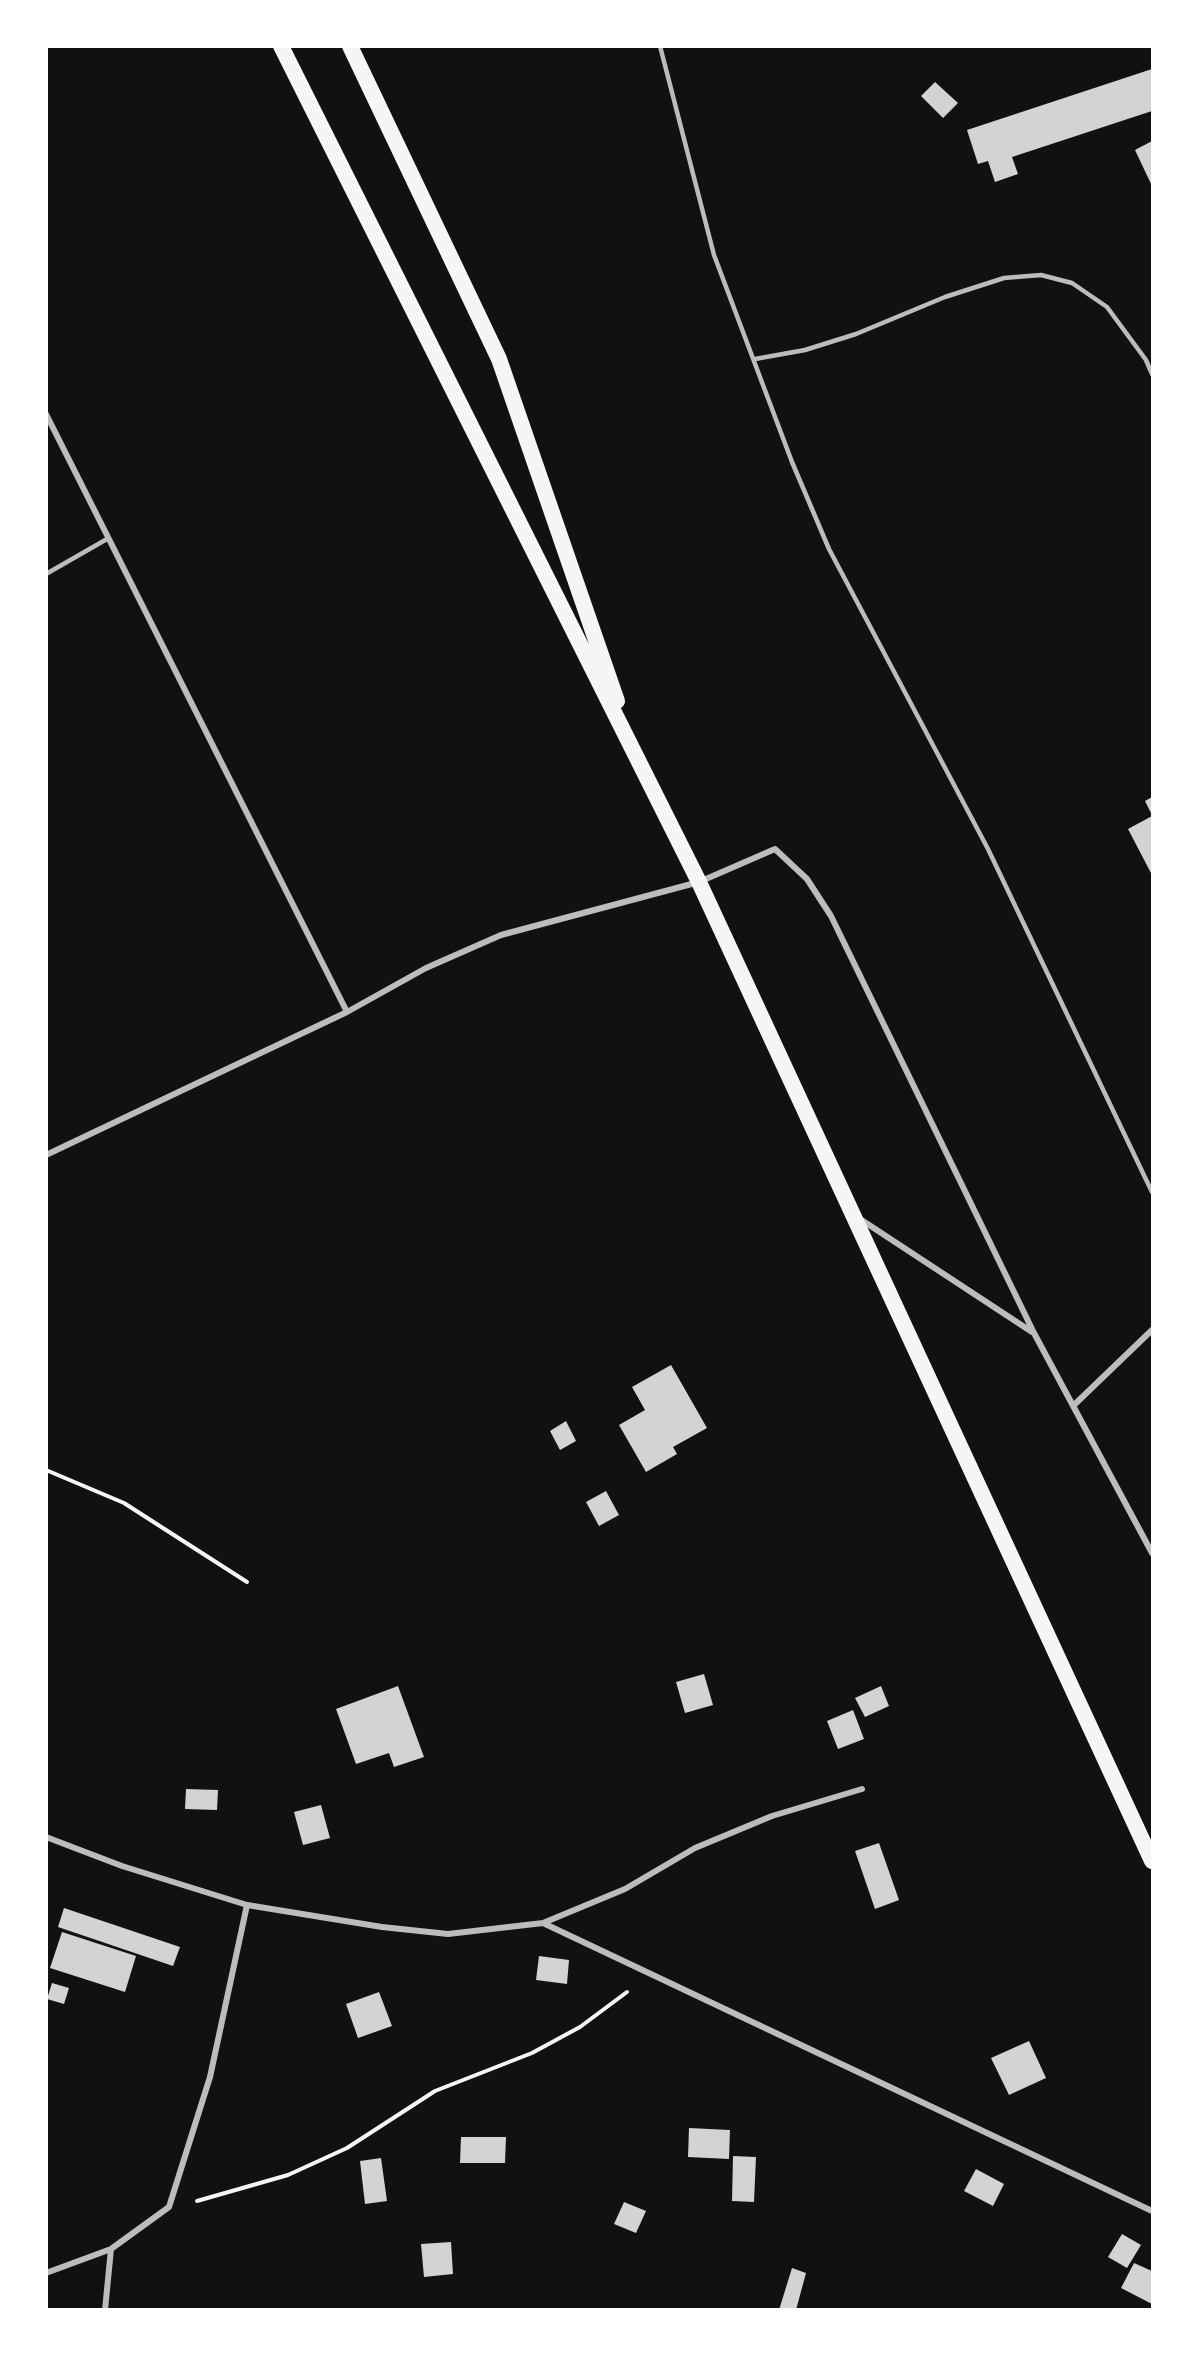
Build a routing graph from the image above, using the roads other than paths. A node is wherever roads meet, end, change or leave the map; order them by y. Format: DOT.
graph roads {
  1 [pos="280,46"];
  2 [pos="350,46"];
  3 [pos="660,46"];
  4 [pos="755,359"];
  5 [pos="1152,374"];
  6 [pos="46,414"];
  7 [pos="107,539"];
  8 [pos="46,574"];
  9 [pos="638,762"];
  10 [pos="699,882"];
  11 [pos="347,1012"];
  12 [pos="46,1155"];
  13 [pos="1152,1192"];
  14 [pos="852,1214"];
  15 [pos="1152,1330"];
  16 [pos="1034,1333"];
  17 [pos="1073,1406"];
  18 [pos="1152,1553"];
  19 [pos="862,1789"];
  20 [pos="46,1837"];
  21 [pos="1152,1862"];
  22 [pos="247,1905"];
  23 [pos="543,1923"];
  24 [pos="1152,2211"];
  25 [pos="111,2249"];
  26 [pos="46,2273"];
  27 [pos="105,2310"];
  1 -- 9 [label="highway"];
  2 -- 9 [label="highway"];
  3 -- 4 [label="lane"];
  4 -- 5 [label="lane"];
  4 -- 13 [label="lane"];
  6 -- 7 [label="street"];
  7 -- 8 [label="lane"];
  7 -- 11 [label="street"];
  9 -- 10 [label="highway"];
  10 -- 11 [label="street"];
  10 -- 14 [label="highway"];
  10 -- 16 [label="street"];
  11 -- 12 [label="street"];
  14 -- 16 [label="street"];
  14 -- 21 [label="highway"];
  15 -- 17 [label="street"];
  16 -- 17 [label="street"];
  17 -- 18 [label="street"];
  19 -- 23 [label="street"];
  20 -- 22 [label="street"];
  22 -- 23 [label="street"];
  22 -- 25 [label="street"];
  23 -- 24 [label="street"];
  25 -- 26 [label="street"];
  25 -- 27 [label="street"];
}
